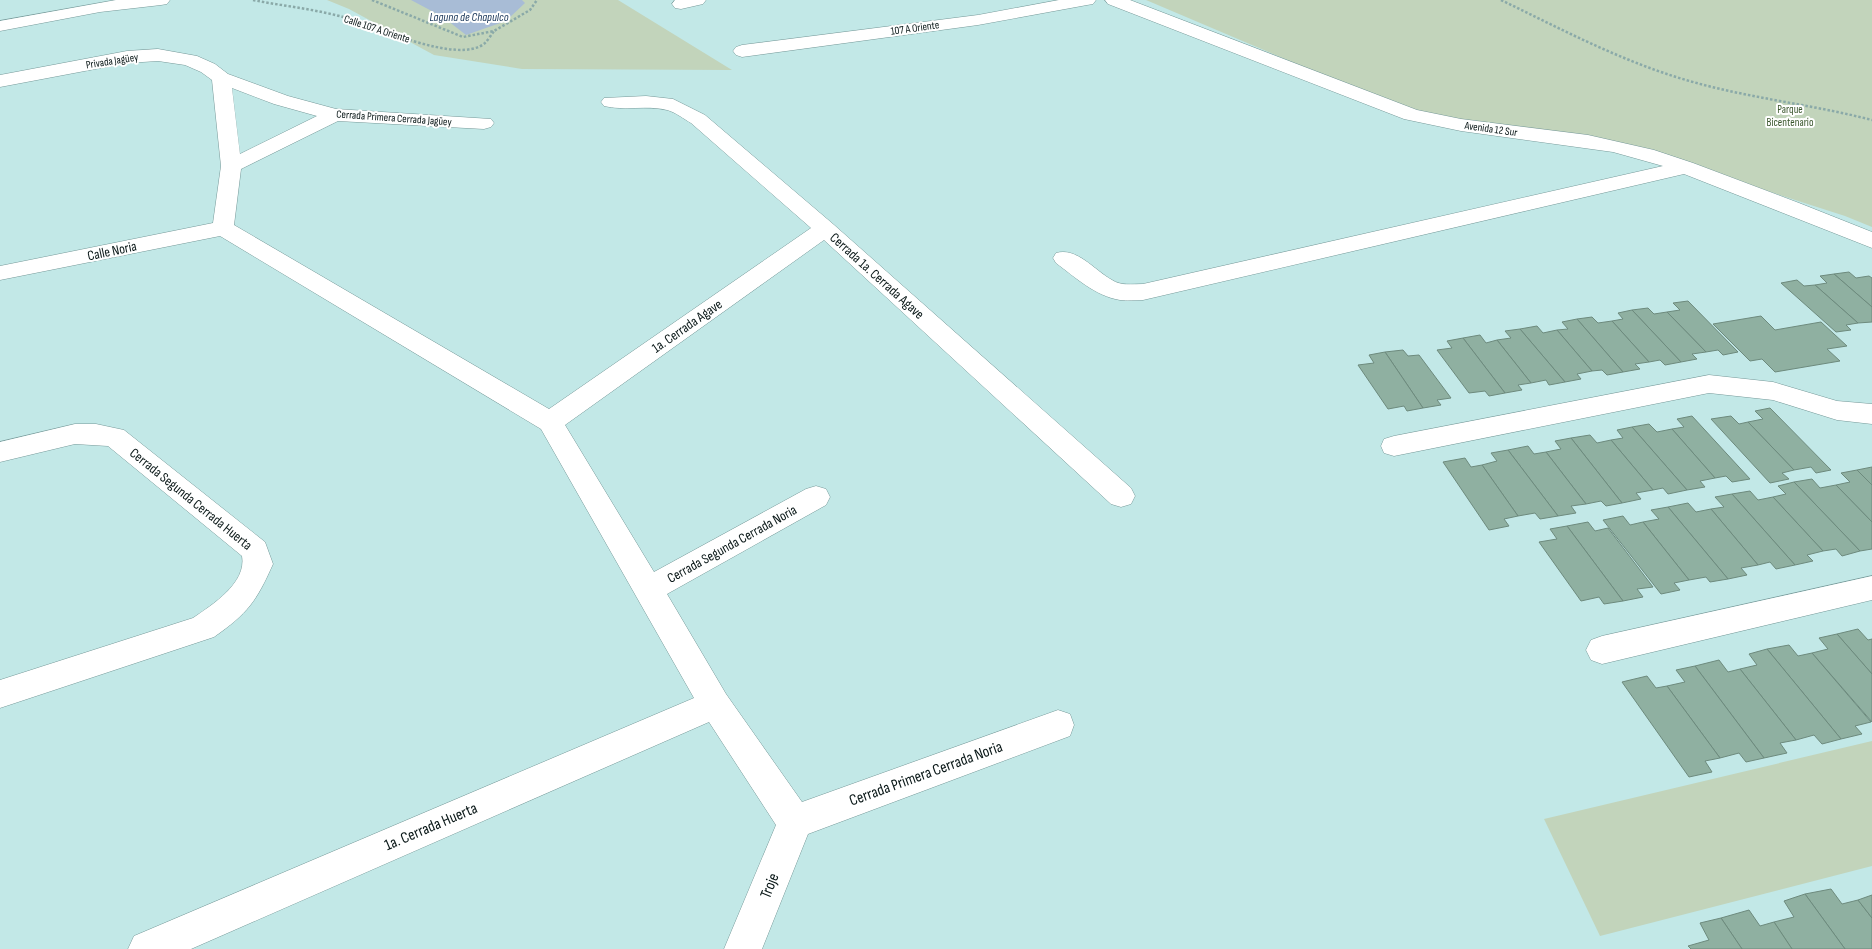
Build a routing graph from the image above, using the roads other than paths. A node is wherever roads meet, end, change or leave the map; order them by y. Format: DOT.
graph roads {
  1 [pos="161,0"];
  2 [pos="1087,0"];
  3 [pos="1114,0"];
  4 [pos="99,4"];
  5 [pos="0,26"];
  6 [pos="742,51"];
  7 [pos="220,78"];
  8 [pos="0,81"];
  9 [pos="611,102"];
  10 [pos="335,115"];
  11 [pos="484,123"];
  12 [pos="231,166"];
  13 [pos="1686,167"];
  14 [pos="223,228"];
  15 [pos="825,229"];
  16 [pos="1872,241"];
  17 [pos="1064,258"];
  18 [pos="0,273"];
  19 [pos="1872,414"];
  20 [pos="550,422"];
  21 [pos="1394,446"];
  22 [pos="0,452"];
  23 [pos="1121,496"];
  24 [pos="816,497"];
  25 [pos="1872,588"];
  26 [pos="648,590"];
  27 [pos="1602,650"];
  28 [pos="0,694"];
  29 [pos="715,704"];
  30 [pos="1058,725"];
  31 [pos="795,822"];
  32 [pos="147,949"];
  33 [pos="743,949"];
  1 -- 4 [label="street"];
  2 -- 6 [label="street, 107 A Oriente"];
  3 -- 13 [label="street, Avenida 12 Sur"];
  4 -- 5 [label="street"];
  7 -- 8 [label="street, Privada Jagüey"];
  7 -- 10 [label="street, Cerrada Primera Cerrada Jagüey"];
  7 -- 12 [label="street"];
  9 -- 15 [label="street, Cerrada 1a. Cerrada Agave"];
  10 -- 11 [label="street, Cerrada Primera Cerrada Jagüey"];
  10 -- 12 [label="street"];
  12 -- 14 [label="street"];
  13 -- 16 [label="street, Avenida 12 Sur"];
  13 -- 17 [label="street"];
  14 -- 18 [label="street, Calle Noria"];
  14 -- 20 [label="street"];
  15 -- 20 [label="street, 1a. Cerrada Agave"];
  15 -- 23 [label="street, Cerrada 1a. Cerrada Agave"];
  19 -- 21 [label="street"];
  20 -- 26 [label="street"];
  22 -- 28 [label="street, Cerrada Segunda Cerrada Huerta"];
  24 -- 26 [label="street, Cerrada Segunda Cerrada Noria"];
  25 -- 27 [label="street"];
  26 -- 29 [label="street"];
  29 -- 31 [label="street"];
  29 -- 32 [label="street, 1a. Cerrada Huerta"];
  30 -- 31 [label="street, Cerrada Primera Cerrada Noria"];
  31 -- 33 [label="street, Troje"];
}
